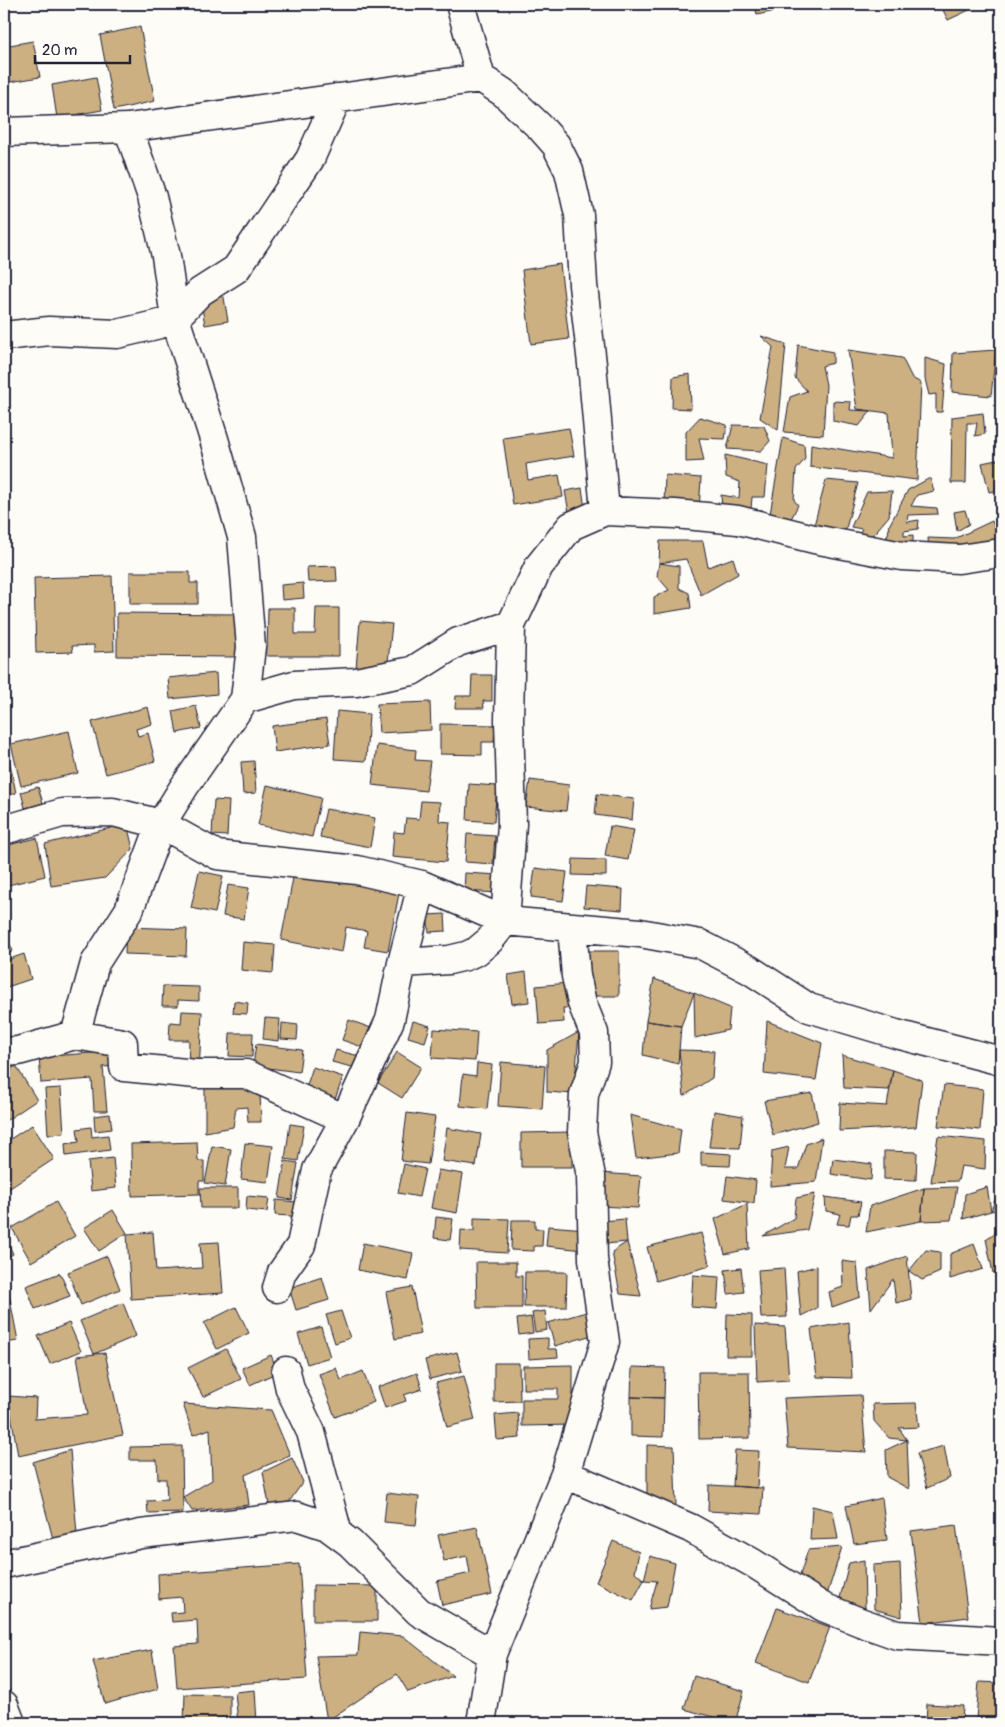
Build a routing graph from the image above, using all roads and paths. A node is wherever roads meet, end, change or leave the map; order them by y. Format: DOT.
graph roads {
  1 [pos="460,4"];
  2 [pos="482,78"];
  3 [pos="337,98"];
  4 [pos="128,128"];
  5 [pos="4,132"];
  6 [pos="175,318"];
  7 [pos="4,336"];
  8 [pos="605,511"];
  9 [pos="1001,553"];
  10 [pos="511,625"];
  11 [pos="245,698"];
  12 [pos="160,824"];
  13 [pos="4,830"];
  14 [pos="422,884"];
  15 [pos="505,921"];
  16 [pos="572,927"];
  17 [pos="402,963"];
  18 [pos="75,1036"];
  19 [pos="4,1052"];
  20 [pos="1001,1061"];
  21 [pos="346,1119"];
  22 [pos="277,1288"];
  23 [pos="286,1371"];
  24 [pos="565,1474"];
  25 [pos="338,1534"];
  26 [pos="4,1564"];
  27 [pos="1001,1641"];
  28 [pos="492,1654"];
  29 [pos="4,1705"];
  30 [pos="11,1723"];
  31 [pos="481,1723"];
  1 -- 2 [label="street"];
  2 -- 3 [label="street"];
  2 -- 8 [label="street"];
  3 -- 4 [label="street"];
  3 -- 6 [label="street"];
  4 -- 5 [label="street"];
  4 -- 6 [label="street"];
  6 -- 7 [label="street"];
  6 -- 11 [label="street"];
  8 -- 9 [label="street"];
  8 -- 10 [label="street"];
  10 -- 11 [label="street"];
  10 -- 15 [label="street"];
  11 -- 12 [label="street"];
  12 -- 13 [label="street"];
  12 -- 14 [label="street"];
  12 -- 18 [label="street"];
  14 -- 15 [label="street"];
  14 -- 17 [label="street"];
  15 -- 16 [label="street"];
  15 -- 17 [label="street"];
  16 -- 20 [label="street"];
  16 -- 24 [label="street"];
  17 -- 21 [label="street"];
  18 -- 19 [label="street"];
  18 -- 21 [label="street"];
  21 -- 22 [label="street"];
  23 -- 25 [label="street"];
  24 -- 27 [label="street"];
  24 -- 28 [label="street"];
  25 -- 26 [label="street"];
  25 -- 28 [label="street"];
  28 -- 31 [label="street"];
  29 -- 30 [label="street"];
}
